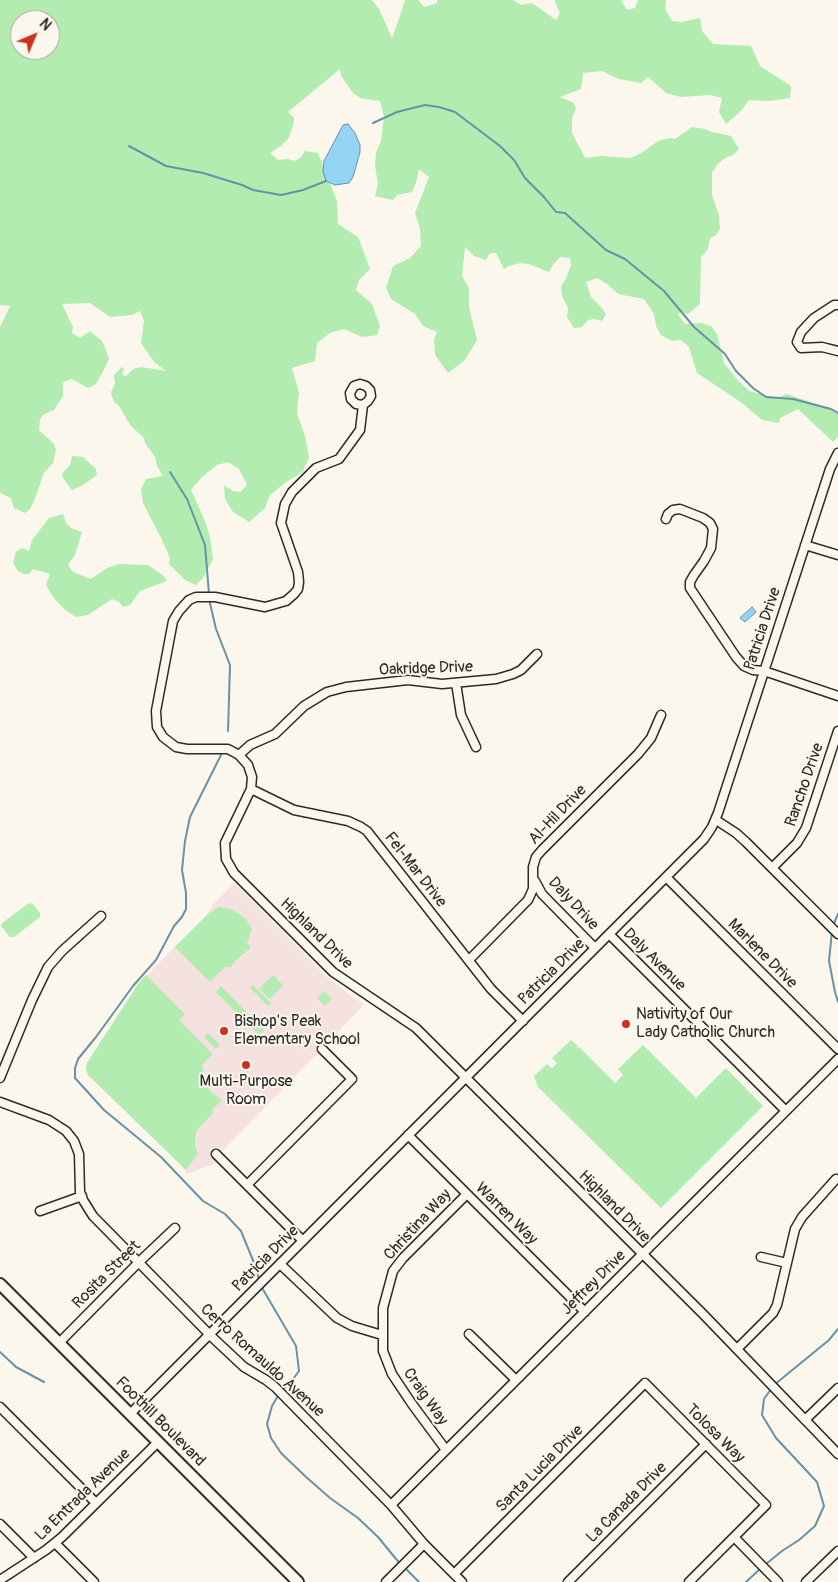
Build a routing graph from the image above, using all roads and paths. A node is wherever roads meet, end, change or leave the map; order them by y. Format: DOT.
graph roads {
  1 [pos="838,305"];
  2 [pos="838,351"];
  3 [pos="363,405"];
  4 [pos="838,453"];
  5 [pos="666,519"];
  6 [pos="805,545"];
  7 [pos="838,555"];
  8 [pos="537,654"];
  9 [pos="764,671"];
  10 [pos="456,683"];
  11 [pos="838,696"];
  12 [pos="660,715"];
  13 [pos="838,731"];
  14 [pos="476,747"];
  15 [pos="239,755"];
  16 [pos="251,789"];
  17 [pos="716,820"];
  18 [pos="772,868"];
  19 [pos="533,877"];
  20 [pos="666,877"];
  21 [pos="101,916"];
  22 [pos="609,934"];
  23 [pos="838,934"];
  24 [pos="595,948"];
  25 [pos="468,960"];
  26 [pos="523,1020"];
  27 [pos="322,1049"];
  28 [pos="838,1050"];
  29 [pos="838,1059"];
  30 [pos="0,1078"];
  31 [pos="466,1078"];
  32 [pos="0,1102"];
  33 [pos="786,1111"];
  34 [pos="408,1135"];
  35 [pos="216,1154"];
  36 [pos="836,1180"];
  37 [pos="247,1185"];
  38 [pos="467,1194"];
  39 [pos="82,1196"];
  40 [pos="40,1211"];
  41 [pos="175,1228"];
  42 [pos="303,1241"];
  43 [pos="642,1254"];
  44 [pos="761,1257"];
  45 [pos="140,1262"];
  46 [pos="787,1263"];
  47 [pos="280,1264"];
  48 [pos="0,1284"];
  49 [pos="585,1312"];
  50 [pos="210,1334"];
  51 [pos="470,1334"];
  52 [pos="382,1335"];
  53 [pos="59,1343"];
  54 [pos="737,1349"];
  55 [pos="516,1380"];
  56 [pos="645,1384"];
  57 [pos="838,1388"];
  58 [pos="0,1407"];
  59 [pos="130,1414"];
  60 [pos="805,1420"];
  61 [pos="158,1442"];
  62 [pos="706,1444"];
  63 [pos="446,1450"];
  64 [pos="838,1454"];
  65 [pos="96,1503"];
  66 [pos="392,1505"];
  67 [pos="0,1524"];
  68 [pos="734,1537"];
  69 [pos="55,1543"];
  70 [pos="424,1544"];
  71 [pos="838,1551"];
  72 [pos="34,1558"];
  73 [pos="454,1574"];
  74 [pos="0,1580"];
  75 [pos="94,1582"];
  76 [pos="298,1582"];
  77 [pos="386,1582"];
  78 [pos="462,1582"];
  79 [pos="568,1582"];
  80 [pos="689,1582"];
  81 [pos="778,1582"];
  82 [pos="806,1582"];
  1 -- 2 [label="street"];
  3 -- 15 [label="street"];
  4 -- 6 [label="street, Patricia Drive"];
  5 -- 9 [label="street"];
  6 -- 7 [label="street"];
  6 -- 9 [label="street, Patricia Drive"];
  8 -- 10 [label="street, Oakridge Drive"];
  9 -- 11 [label="street"];
  9 -- 17 [label="street, Patricia Drive"];
  10 -- 14 [label="street"];
  10 -- 15 [label="street, Oakridge Drive"];
  12 -- 19 [label="street, Al-Hil Drive"];
  13 -- 18 [label="street, Rancho Drive"];
  15 -- 16 [label="street"];
  16 -- 25 [label="street, Fel-Mar Drive"];
  16 -- 31 [label="street, Highland Drive"];
  17 -- 18 [label="street"];
  17 -- 20 [label="street, Patricia Drive"];
  18 -- 23 [label="street"];
  19 -- 24 [label="street, Daly Drive"];
  19 -- 25 [label="street, Al-Hil Drive"];
  20 -- 22 [label="street, Patricia Drive"];
  20 -- 28 [label="street, Marlene Drive"];
  21 -- 30 [label="street"];
  22 -- 24 [label="street, Patricia Drive"];
  22 -- 33 [label="street, Daly Avenue"];
  24 -- 26 [label="street, Patricia Drive"];
  25 -- 26 [label="street, Fel-Mar Drive"];
  26 -- 31 [label="street, Patricia Drive"];
  27 -- 37 [label="street"];
  29 -- 33 [label="street, Jeffrey Drive"];
  31 -- 34 [label="street, Patricia Drive"];
  31 -- 43 [label="street, Highland Drive"];
  32 -- 39 [label="street, Cerro Romauldo Avenue"];
  33 -- 43 [label="street, Jeffrey Drive"];
  34 -- 38 [label="street, Warren Way"];
  34 -- 42 [label="street, Patricia Drive"];
  35 -- 37 [label="street"];
  36 -- 46 [label="street"];
  37 -- 42 [label="street"];
  38 -- 49 [label="street, Warren Way"];
  38 -- 52 [label="street, Christina Way"];
  39 -- 40 [label="street"];
  39 -- 45 [label="street, Cerro Romauldo Avenue"];
  41 -- 45 [label="street, Rosita Street"];
  42 -- 47 [label="street, Patricia Drive"];
  43 -- 49 [label="street, Jeffrey Drive"];
  43 -- 54 [label="street, Highland Drive"];
  44 -- 46 [label="street"];
  45 -- 50 [label="street, Cerro Romauldo Avenue"];
  45 -- 53 [label="street, Rosita Street"];
  46 -- 54 [label="street"];
  47 -- 50 [label="street, Patricia Drive"];
  47 -- 52 [label="street"];
  48 -- 53 [label="street, Foothill Boulevard"];
  49 -- 55 [label="street, Jeffrey Drive"];
  50 -- 59 [label="street, Patricia Drive"];
  50 -- 66 [label="street, Cerro Romauldo Avenue"];
  51 -- 55 [label="street"];
  52 -- 63 [label="street, Craig Way"];
  53 -- 59 [label="street, Foothill Boulevard"];
  54 -- 60 [label="street, Highland Drive"];
  55 -- 63 [label="street, Jeffrey Drive"];
  56 -- 62 [label="street, Tolosa Way"];
  56 -- 73 [label="street, Santa Lucia Drive"];
  57 -- 60 [label="street"];
  58 -- 65 [label="street"];
  59 -- 61 [label="street, Foothill Boulevard"];
  60 -- 64 [label="street, Highland Drive"];
  61 -- 65 [label="street, La Entrada Avenue"];
  61 -- 76 [label="street, Foothill Boulevard"];
  62 -- 68 [label="street, Tolosa Way"];
  62 -- 79 [label="street, La Canada Drive"];
  63 -- 66 [label="street, Jeffrey Drive"];
  65 -- 69 [label="street, La Entrada Avenue"];
  66 -- 70 [label="street, Cerro Romauldo Avenue"];
  67 -- 72 [label="street"];
  68 -- 80 [label="street"];
  68 -- 81 [label="street"];
  69 -- 72 [label="street, La Entrada Avenue"];
  69 -- 75 [label="street"];
  70 -- 73 [label="street, Cerro Romauldo Avenue"];
  70 -- 77 [label="street"];
  71 -- 82 [label="street"];
  72 -- 74 [label="street, La Entrada Avenue"];
  73 -- 78 [label="street, Cerro Romauldo Avenue"];
}
